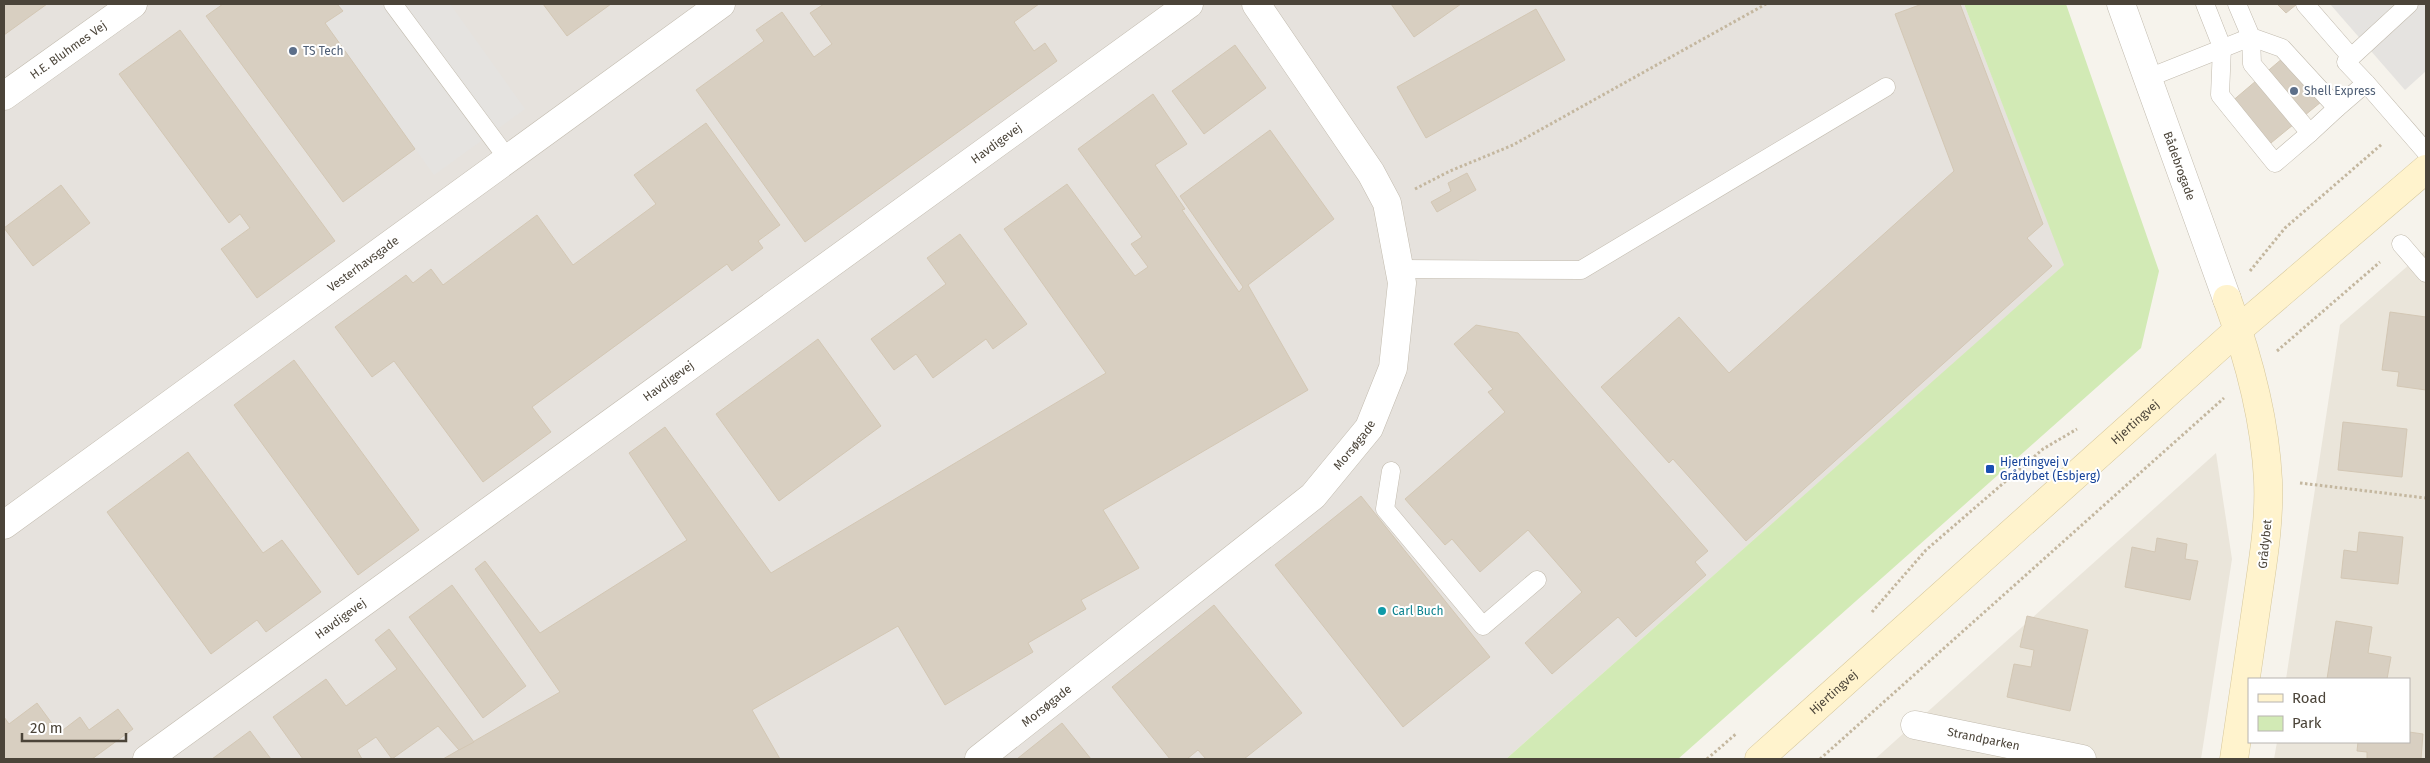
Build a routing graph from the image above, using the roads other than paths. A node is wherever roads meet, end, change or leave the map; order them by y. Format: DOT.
graph roads {
  1 [pos="133,4"];
  2 [pos="394,4"];
  3 [pos="721,4"];
  4 [pos="1189,4"];
  5 [pos="1256,4"];
  6 [pos="2121,4"];
  7 [pos="2205,4"];
  8 [pos="2237,4"];
  9 [pos="2305,4"];
  10 [pos="2409,4"];
  11 [pos="2251,38"];
  12 [pos="2222,47"];
  13 [pos="2352,57"];
  14 [pos="2148,78"];
  15 [pos="2366,83"];
  16 [pos="1886,86"];
  17 [pos="4,96"];
  18 [pos="2337,108"];
  19 [pos="2310,132"];
  20 [pos="2426,152"];
  21 [pos="508,159"];
  22 [pos="2426,169"];
  23 [pos="2401,244"];
  24 [pos="1400,269"];
  25 [pos="2426,273"];
  26 [pos="2227,299"];
  27 [pos="2239,329"];
  28 [pos="1391,472"];
  29 [pos="4,524"];
  30 [pos="1537,580"];
  31 [pos="1915,725"];
  32 [pos="147,759"];
  33 [pos="979,759"];
  34 [pos="1759,759"];
  35 [pos="2082,759"];
  36 [pos="2234,759"];
  1 -- 17 [label="street, H.E. Bluhmes Vej"];
  2 -- 21 [label="lane"];
  3 -- 21 [label="street, Vesterhavsgade"];
  4 -- 32 [label="street, Havdigevej"];
  5 -- 24 [label="street, Morsøgade"];
  6 -- 14 [label="street, Bådebrogade"];
  7 -- 12 [label="lane"];
  8 -- 11 [label="lane"];
  9 -- 13 [label="lane"];
  10 -- 13 [label="lane"];
  11 -- 12 [label="lane"];
  11 -- 18 [label="lane"];
  11 -- 19 [label="lane"];
  12 -- 14 [label="lane"];
  12 -- 19 [label="lane"];
  13 -- 15 [label="lane"];
  14 -- 26 [label="street, Bådebrogade"];
  15 -- 18 [label="lane"];
  15 -- 20 [label="lane"];
  16 -- 24 [label="lane"];
  18 -- 19 [label="lane"];
  21 -- 29 [label="street, Vesterhavsgade"];
  22 -- 27 [label="main road, Hjertingvej"];
  23 -- 25 [label="lane"];
  24 -- 33 [label="street, Morsøgade"];
  26 -- 27 [label="main road, Bådebrogade"];
  27 -- 34 [label="main road, Hjertingvej"];
  27 -- 36 [label="main road, Grådybet"];
  28 -- 30 [label="lane"];
  31 -- 35 [label="street, Strandparken"];
}
